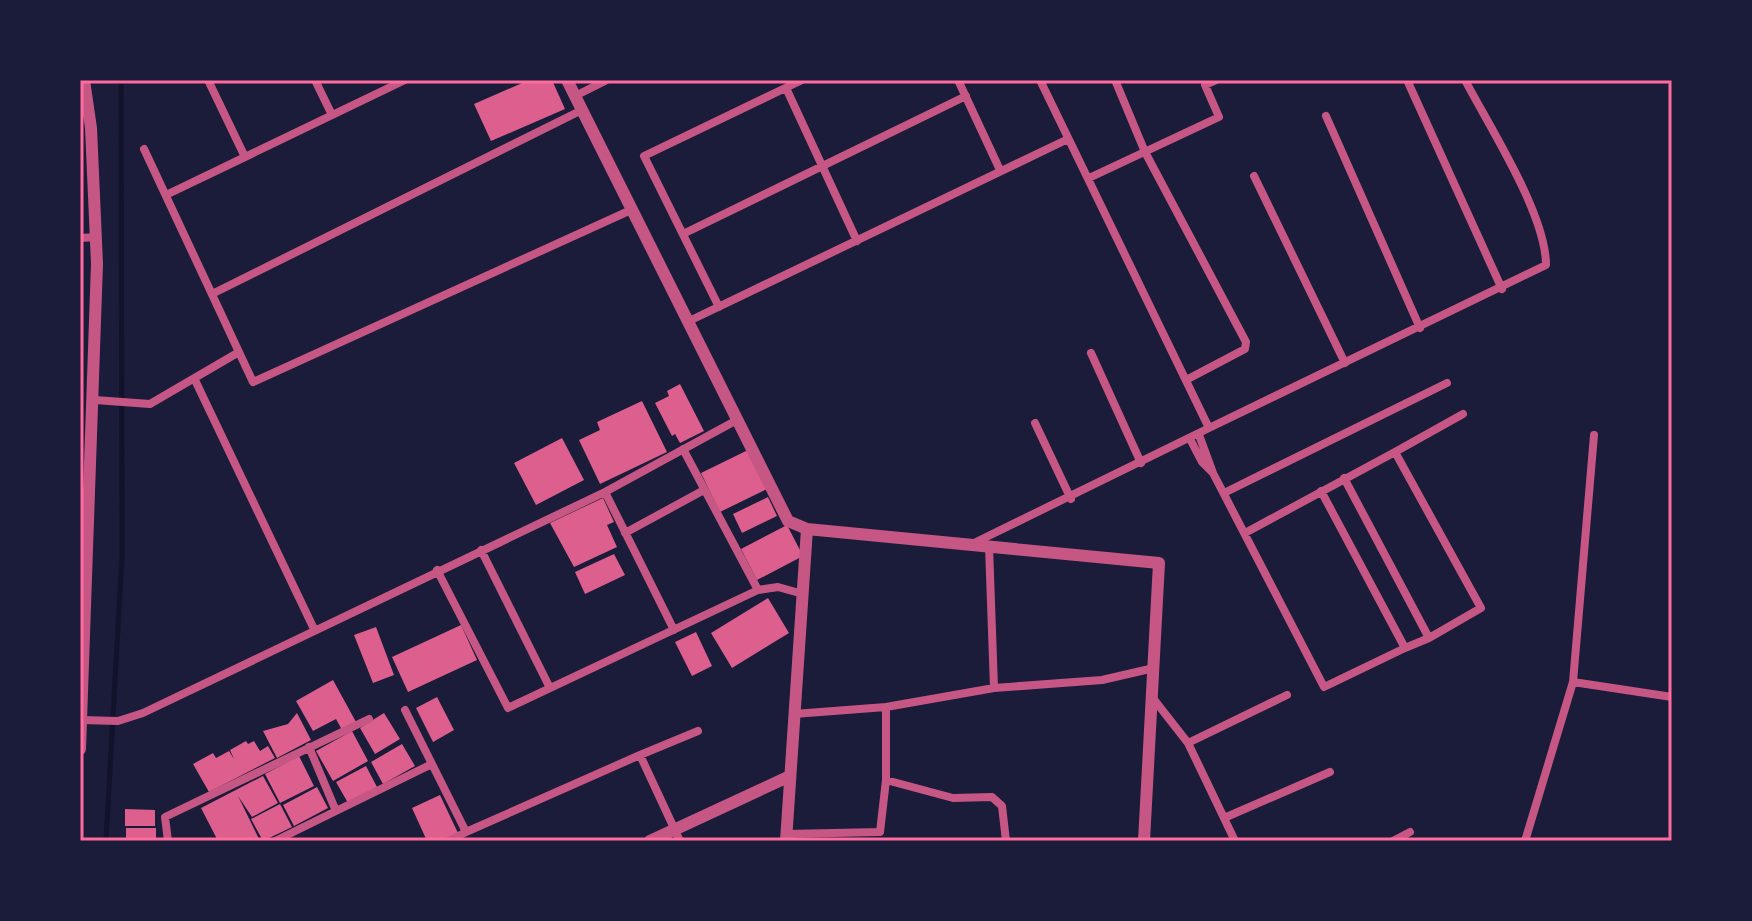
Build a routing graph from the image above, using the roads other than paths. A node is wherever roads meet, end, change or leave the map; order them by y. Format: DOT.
graph roads {
  1 [pos="84,80"];
  2 [pos="208,80"];
  3 [pos="315,80"];
  4 [pos="405,80"];
  5 [pos="567,80"];
  6 [pos="605,80"];
  7 [pos="802,80"];
  8 [pos="958,80"];
  9 [pos="1040,80"];
  10 [pos="1115,80"];
  11 [pos="1216,80"];
  12 [pos="1407,80"];
  13 [pos="1465,80"];
  14 [pos="1204,82"];
  15 [pos="786,88"];
  16 [pos="575,96"];
  17 [pos="966,96"];
  18 [pos="84,97"];
  19 [pos="582,110"];
  20 [pos="332,115"];
  21 [pos="1326,116"];
  22 [pos="1068,139"];
  23 [pos="144,149"];
  24 [pos="1145,152"];
  25 [pos="245,157"];
  26 [pos="822,166"];
  27 [pos="1000,170"];
  28 [pos="1254,176"];
  29 [pos="1089,178"];
  30 [pos="166,195"];
  31 [pos="631,210"];
  32 [pos="683,234"];
  33 [pos="97,237"];
  34 [pos="80,238"];
  35 [pos="857,241"];
  36 [pos="1502,289"];
  37 [pos="212,294"];
  38 [pos="719,307"];
  39 [pos="687,322"];
  40 [pos="1420,328"];
  41 [pos="239,352"];
  42 [pos="1091,353"];
  43 [pos="1345,363"];
  44 [pos="194,378"];
  45 [pos="1186,380"];
  46 [pos="1447,383"];
  47 [pos="95,400"];
  48 [pos="1463,414"];
  49 [pos="737,420"];
  50 [pos="1035,423"];
  51 [pos="87,424"];
  52 [pos="1209,428"];
  53 [pos="1199,435"];
  54 [pos="1594,435"];
  55 [pos="1190,439"];
  56 [pos="683,449"];
  57 [pos="1395,452"];
  58 [pos="1141,463"];
  59 [pos="1213,473"];
  60 [pos="1344,478"];
  61 [pos="704,490"];
  62 [pos="1321,491"];
  63 [pos="605,492"];
  64 [pos="1224,493"];
  65 [pos="1071,499"];
  66 [pos="807,529"];
  67 [pos="625,533"];
  68 [pos="1245,533"];
  69 [pos="971,545"];
  70 [pos="989,546"];
  71 [pos="481,550"];
  72 [pos="437,570"];
  73 [pos="758,590"];
  74 [pos="803,594"];
  75 [pos="314,629"];
  76 [pos="674,630"];
  77 [pos="1429,638"];
  78 [pos="1405,648"];
  79 [pos="1154,668"];
  80 [pos="1573,682"];
  81 [pos="550,688"];
  82 [pos="994,688"];
  83 [pos="1287,695"];
  84 [pos="1152,697"];
  85 [pos="1672,697"];
  86 [pos="81,704"];
  87 [pos="886,707"];
  88 [pos="405,710"];
  89 [pos="794,714"];
  90 [pos="369,719"];
  91 [pos="87,721"];
  92 [pos="80,731"];
  93 [pos="698,731"];
  94 [pos="1188,743"];
  95 [pos="309,747"];
  96 [pos="80,749"];
  97 [pos="640,755"];
  98 [pos="432,764"];
  99 [pos="1330,772"];
  100 [pos="790,776"];
  101 [pos="886,780"];
  102 [pos="336,811"];
  103 [pos="1224,818"];
  104 [pos="466,832"];
  105 [pos="1410,832"];
  106 [pos="678,835"];
  107 [pos="786,838"];
  108 [pos="168,841"];
  109 [pos="275,841"];
  110 [pos="449,841"];
  111 [pos="650,841"];
  112 [pos="1006,841"];
  113 [pos="1144,841"];
  114 [pos="1235,841"];
  115 [pos="1393,841"];
  116 [pos="1525,841"];
  1 -- 18 [label="street"];
  2 -- 25 [label="street"];
  3 -- 20 [label="street"];
  4 -- 20 [label="street"];
  5 -- 16 [label="street"];
  6 -- 16 [label="street"];
  7 -- 15 [label="street"];
  8 -- 17 [label="street"];
  9 -- 22 [label="street"];
  10 -- 24 [label="street"];
  11 -- 14 [label="street"];
  12 -- 36 [label="street"];
  13 -- 36 [label="street"];
  14 -- 24 [label="street"];
  15 -- 26 [label="street"];
  15 -- 32 [label="street"];
  16 -- 19 [label="street"];
  17 -- 26 [label="street"];
  17 -- 27 [label="street"];
  18 -- 33 [label="street"];
  19 -- 31 [label="street"];
  19 -- 37 [label="street"];
  20 -- 25 [label="street"];
  21 -- 40 [label="street"];
  22 -- 27 [label="street"];
  22 -- 29 [label="street"];
  23 -- 30 [label="street"];
  24 -- 29 [label="street"];
  24 -- 45 [label="street"];
  25 -- 30 [label="street"];
  26 -- 32 [label="street"];
  26 -- 35 [label="street"];
  27 -- 35 [label="street"];
  28 -- 43 [label="street"];
  29 -- 45 [label="street"];
  30 -- 37 [label="street"];
  31 -- 39 [label="street"];
  31 -- 41 [label="street"];
  32 -- 38 [label="street"];
  33 -- 34 [label="street"];
  33 -- 47 [label="street"];
  35 -- 38 [label="street"];
  36 -- 40 [label="street"];
  37 -- 41 [label="street"];
  38 -- 39 [label="street"];
  39 -- 49 [label="street"];
  40 -- 43 [label="street"];
  41 -- 44 [label="street"];
  42 -- 58 [label="street"];
  43 -- 52 [label="street"];
  44 -- 47 [label="street"];
  44 -- 75 [label="street"];
  45 -- 52 [label="street"];
  46 -- 64 [label="street"];
  47 -- 51 [label="street"];
  48 -- 57 [label="street"];
  49 -- 56 [label="street"];
  49 -- 66 [label="street"];
  50 -- 65 [label="street"];
  51 -- 86 [label="street"];
  52 -- 53 [label="street"];
  53 -- 55 [label="street"];
  53 -- 59 [label="street"];
  54 -- 80 [label="street"];
  55 -- 58 [label="street"];
  55 -- 59 [label="street"];
  56 -- 61 [label="street"];
  56 -- 63 [label="street"];
  57 -- 60 [label="street"];
  57 -- 77 [label="street"];
  58 -- 65 [label="street"];
  59 -- 64 [label="street"];
  60 -- 62 [label="street"];
  60 -- 77 [label="street"];
  61 -- 67 [label="street"];
  61 -- 73 [label="street"];
  62 -- 68 [label="street"];
  62 -- 78 [label="street"];
  63 -- 67 [label="street"];
  63 -- 71 [label="street"];
  64 -- 68 [label="street"];
  65 -- 69 [label="street"];
  66 -- 69 [label="street"];
  66 -- 74 [label="street"];
  67 -- 76 [label="street"];
  68 -- 78 [label="street"];
  69 -- 70 [label="street"];
  70 -- 79 [label="street"];
  70 -- 82 [label="street"];
  71 -- 72 [label="street"];
  71 -- 81 [label="street"];
  72 -- 75 [label="street"];
  72 -- 81 [label="street"];
  73 -- 74 [label="street"];
  73 -- 76 [label="street"];
  74 -- 89 [label="street"];
  75 -- 91 [label="street"];
  76 -- 81 [label="street"];
  77 -- 78 [label="street"];
  79 -- 82 [label="street"];
  79 -- 84 [label="street"];
  80 -- 85 [label="street"];
  80 -- 116 [label="street"];
  82 -- 87 [label="street"];
  83 -- 94 [label="street"];
  84 -- 94 [label="street"];
  84 -- 113 [label="street"];
  86 -- 91 [label="street"];
  87 -- 89 [label="street"];
  87 -- 101 [label="street"];
  88 -- 98 [label="street"];
  89 -- 100 [label="street"];
  90 -- 95 [label="street"];
  91 -- 92 [label="street"];
  92 -- 96 [label="street"];
  93 -- 97 [label="street"];
  94 -- 103 [label="street"];
  95 -- 102 [label="street"];
  95 -- 108 [label="street"];
  97 -- 104 [label="street"];
  97 -- 106 [label="street"];
  98 -- 102 [label="street"];
  98 -- 104 [label="street"];
  99 -- 103 [label="street"];
  100 -- 106 [label="street"];
  100 -- 107 [label="street"];
  101 -- 107 [label="street"];
  101 -- 112 [label="street"];
  102 -- 109 [label="street"];
  103 -- 114 [label="street"];
  104 -- 110 [label="street"];
  105 -- 115 [label="street"];
  106 -- 111 [label="street"];
}
